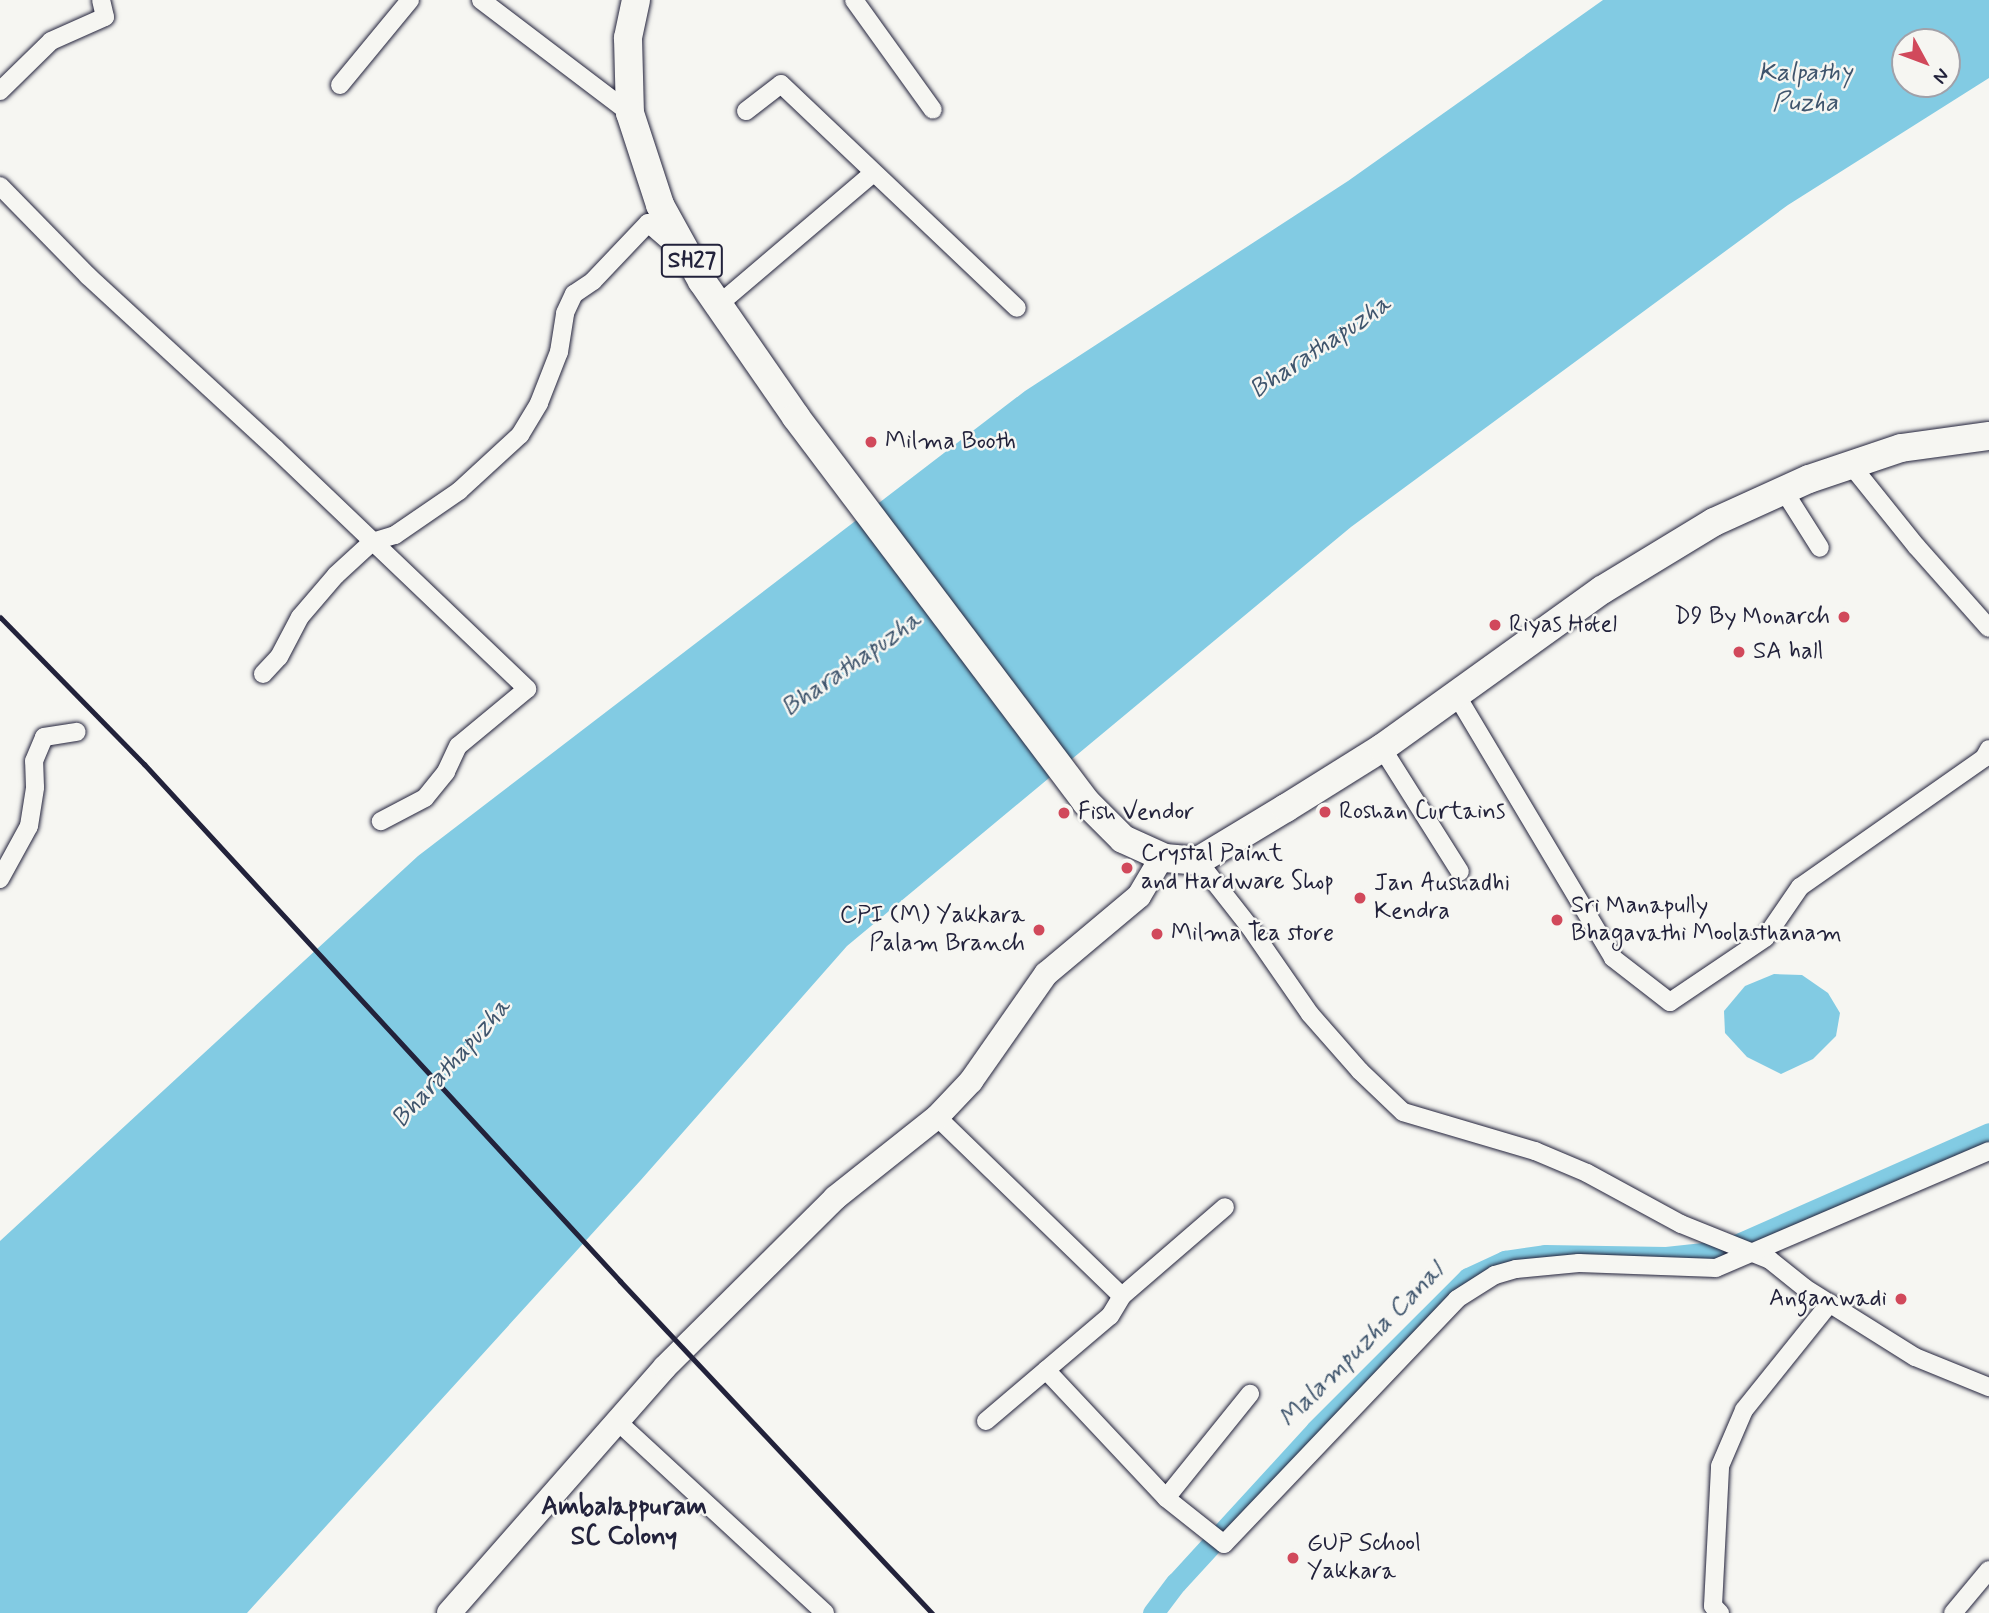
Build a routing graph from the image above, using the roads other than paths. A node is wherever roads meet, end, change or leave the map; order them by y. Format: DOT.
graph roads {
  1 [pos="100,0"];
  2 [pos="410,0"];
  3 [pos="481,0"];
  4 [pos="636,0"];
  5 [pos="854,0"];
  6 [pos="340,85"];
  7 [pos="0,91"];
  8 [pos="933,110"];
  9 [pos="746,111"];
  10 [pos="630,113"];
  11 [pos="873,173"];
  12 [pos="0,186"];
  13 [pos="692,261"];
  14 [pos="718,305"];
  15 [pos="1017,308"];
  16 [pos="1989,436"];
  17 [pos="1851,465"];
  18 [pos="1784,491"];
  19 [pos="372,542"];
  20 [pos="1819,548"];
  21 [pos="1989,628"];
  22 [pos="263,674"];
  23 [pos="1457,696"];
  24 [pos="77,732"];
  25 [pos="1382,748"];
  26 [pos="1989,749"];
  27 [pos="381,821"];
  28 [pos="1161,857"];
  29 [pos="1198,861"];
  30 [pos="1461,872"];
  31 [pos="0,878"];
  32 [pos="937,1117"];
  33 [pos="1989,1151"];
  34 [pos="1225,1207"];
  35 [pos="1738,1247"];
  36 [pos="1122,1296"];
  37 [pos="1830,1303"];
  38 [pos="1046,1370"];
  39 [pos="1989,1387"];
  40 [pos="1250,1394"];
  41 [pos="617,1421"];
  42 [pos="986,1421"];
  43 [pos="1166,1499"];
  44 [pos="1989,1570"];
  45 [pos="449,1613"];
  46 [pos="825,1613"];
  47 [pos="1720,1613"];
  48 [pos="1953,1613"];
  1 -- 7 [label="street"];
  2 -- 6 [label="street"];
  3 -- 10 [label="street"];
  4 -- 10 [label="main road, SH27"];
  5 -- 8 [label="street"];
  9 -- 11 [label="street"];
  10 -- 13 [label="main road, SH27"];
  11 -- 14 [label="street"];
  11 -- 15 [label="street"];
  12 -- 19 [label="street"];
  13 -- 14 [label="main road, SH27"];
  13 -- 19 [label="street"];
  14 -- 28 [label="main road, SH27"];
  16 -- 17 [label="main road"];
  17 -- 18 [label="main road"];
  17 -- 21 [label="street"];
  18 -- 20 [label="street"];
  18 -- 23 [label="main road"];
  19 -- 22 [label="street"];
  19 -- 27 [label="street"];
  23 -- 25 [label="main road"];
  23 -- 26 [label="street"];
  24 -- 31 [label="street"];
  25 -- 29 [label="main road"];
  25 -- 30 [label="street"];
  28 -- 29 [label="main road, SH27"];
  28 -- 32 [label="street"];
  29 -- 35 [label="street"];
  32 -- 36 [label="street"];
  32 -- 41 [label="street"];
  33 -- 35 [label="street"];
  34 -- 36 [label="street"];
  35 -- 37 [label="street"];
  35 -- 43 [label="street"];
  36 -- 38 [label="street"];
  37 -- 39 [label="street"];
  37 -- 47 [label="street"];
  38 -- 42 [label="street"];
  38 -- 43 [label="street"];
  40 -- 43 [label="street"];
  41 -- 45 [label="street"];
  41 -- 46 [label="street"];
  44 -- 48 [label="street"];
}
